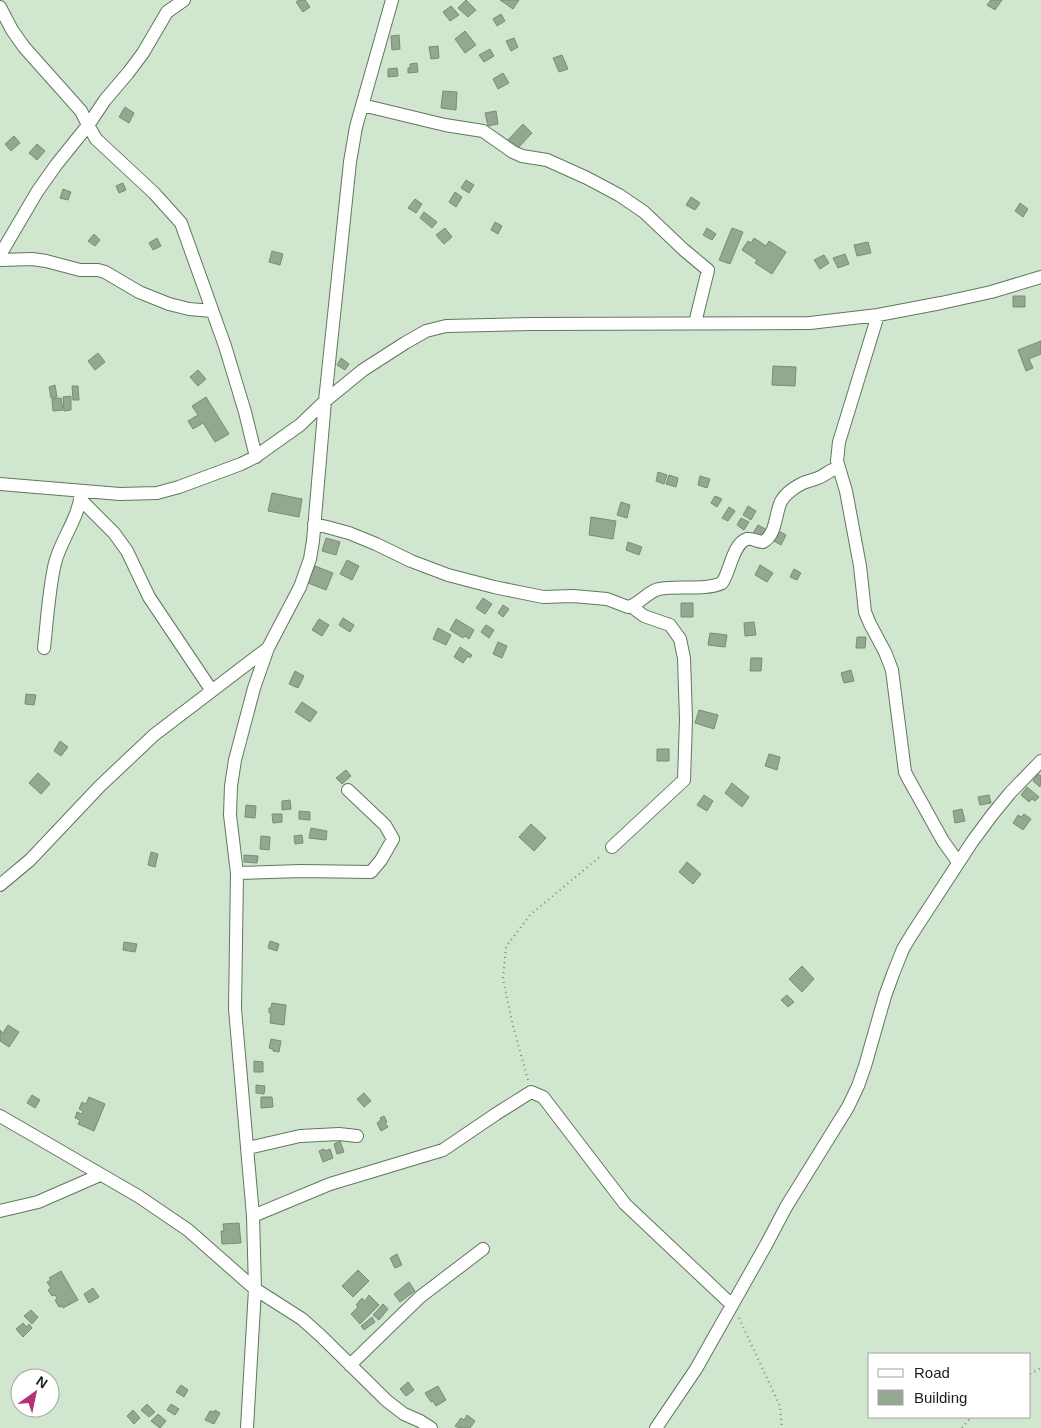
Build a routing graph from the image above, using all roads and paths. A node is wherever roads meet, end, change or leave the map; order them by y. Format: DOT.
graph roads {
  1 [pos="184,0"];
  2 [pos="392,0"];
  3 [pos="0,7"];
  4 [pos="362,105"];
  5 [pos="88,125"];
  6 [pos="0,255"];
  7 [pos="0,260"];
  8 [pos="1041,276"];
  9 [pos="212,311"];
  10 [pos="878,315"];
  11 [pos="695,323"];
  12 [pos="325,401"];
  13 [pos="256,457"];
  14 [pos="839,468"];
  15 [pos="0,484"];
  16 [pos="80,495"];
  17 [pos="314,524"];
  18 [pos="631,606"];
  19 [pos="44,648"];
  20 [pos="268,648"];
  21 [pos="212,691"];
  22 [pos="1041,762"];
  23 [pos="348,790"];
  24 [pos="612,847"];
  25 [pos="958,862"];
  26 [pos="237,873"];
  27 [pos="0,885"];
  28 [pos="532,1092"];
  29 [pos="0,1116"];
  30 [pos="358,1136"];
  31 [pos="248,1148"];
  32 [pos="100,1175"];
  33 [pos="0,1211"];
  34 [pos="253,1216"];
  35 [pos="483,1249"];
  36 [pos="255,1289"];
  37 [pos="732,1305"];
  38 [pos="350,1365"];
  39 [pos="970,1418"];
  40 [pos="247,1428"];
  41 [pos="431,1428"];
  42 [pos="656,1428"];
  43 [pos="782,1428"];
  44 [pos="962,1428"];
  1 -- 5 [label="street"];
  2 -- 4 [label="street"];
  3 -- 5 [label="street"];
  4 -- 11 [label="street"];
  4 -- 12 [label="street"];
  5 -- 6 [label="street"];
  5 -- 9 [label="street"];
  7 -- 9 [label="street"];
  8 -- 10 [label="street"];
  9 -- 13 [label="street"];
  10 -- 11 [label="street"];
  10 -- 14 [label="street"];
  11 -- 12 [label="street"];
  12 -- 13 [label="street"];
  12 -- 17 [label="street"];
  13 -- 16 [label="street"];
  14 -- 18 [label="street"];
  14 -- 25 [label="street"];
  15 -- 16 [label="street"];
  16 -- 19 [label="street"];
  16 -- 21 [label="street"];
  17 -- 18 [label="street"];
  17 -- 20 [label="street"];
  18 -- 24 [label="street"];
  20 -- 21 [label="street"];
  20 -- 26 [label="street"];
  21 -- 27 [label="street"];
  22 -- 25 [label="street"];
  23 -- 26 [label="street"];
  24 -- 28 [label="path"];
  25 -- 37 [label="street"];
  26 -- 31 [label="street"];
  28 -- 34 [label="street"];
  28 -- 37 [label="street"];
  29 -- 32 [label="street"];
  30 -- 31 [label="street"];
  31 -- 34 [label="street"];
  32 -- 33 [label="street"];
  32 -- 36 [label="street"];
  34 -- 36 [label="street"];
  35 -- 38 [label="street"];
  36 -- 38 [label="street"];
  36 -- 40 [label="street"];
  37 -- 42 [label="street"];
  37 -- 43 [label="path"];
  38 -- 41 [label="street"];
  39 -- 44 [label="path"];
}
